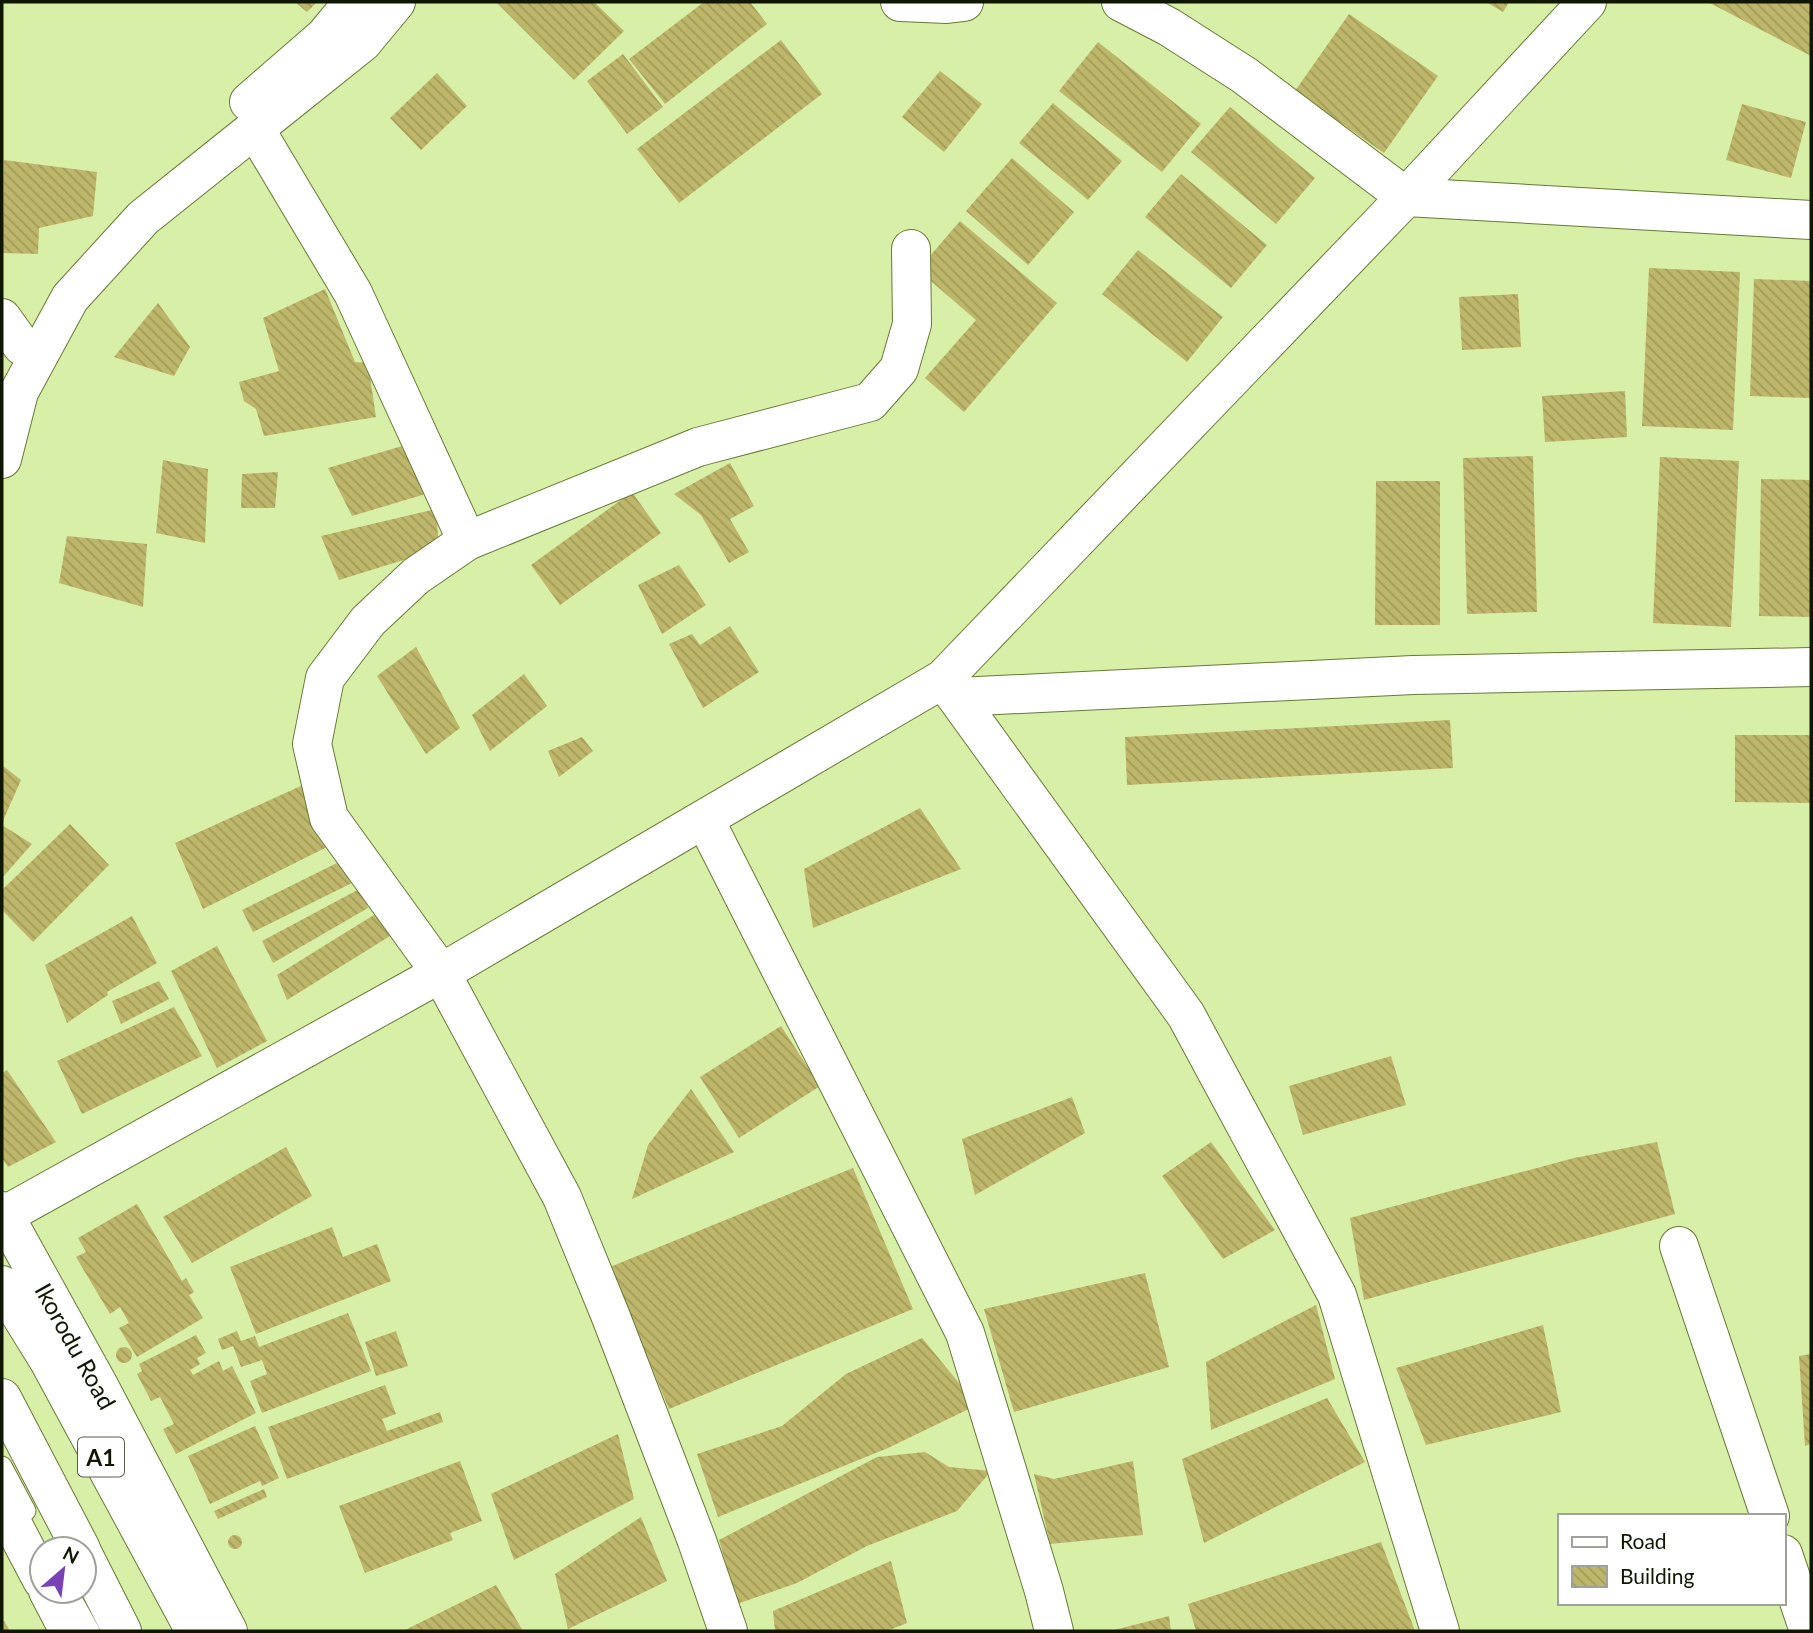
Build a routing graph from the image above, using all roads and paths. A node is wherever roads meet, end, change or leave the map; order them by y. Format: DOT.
graph roads {
  1 [pos="352,2"];
  2 [pos="396,2"];
  3 [pos="900,2"];
  4 [pos="964,2"];
  5 [pos="1121,2"];
  6 [pos="1587,2"];
  7 [pos="255,130"];
  8 [pos="1406,197"];
  9 [pos="1811,219"];
  10 [pos="911,249"];
  11 [pos="12,332"];
  12 [pos="2,393"];
  13 [pos="2,459"];
  14 [pos="467,541"];
  15 [pos="1811,667"];
  16 [pos="950,688"];
  17 [pos="705,820"];
  18 [pos="441,973"];
  19 [pos="3,1213"];
  20 [pos="1679,1246"];
  21 [pos="2,1285"];
  22 [pos="2,1398"];
  23 [pos="2,1466"];
  24 [pos="2,1504"];
  25 [pos="1769,1514"];
  26 [pos="39,1535"];
  27 [pos="73,1535"];
  28 [pos="28,1553"];
  29 [pos="1785,1560"];
  30 [pos="98,1584"];
  31 [pos="55,1605"];
  32 [pos="76,1605"];
  33 [pos="69,1631"];
  34 [pos="90,1631"];
  35 [pos="122,1631"];
  36 [pos="195,1631"];
  37 [pos="228,1631"];
  38 [pos="728,1631"];
  39 [pos="1054,1631"];
  40 [pos="1440,1631"];
  41 [pos="1809,1631"];
  1 -- 11 [label="main road"];
  2 -- 7 [label="main road"];
  3 -- 4 [label="main road"];
  5 -- 8 [label="main road"];
  6 -- 8 [label="main road"];
  7 -- 13 [label="main road"];
  7 -- 14 [label="main road"];
  8 -- 9 [label="main road"];
  8 -- 16 [label="main road"];
  10 -- 14 [label="main road"];
  11 -- 12 [label="main road"];
  14 -- 18 [label="main road"];
  15 -- 16 [label="main road"];
  16 -- 17 [label="main road"];
  16 -- 40 [label="main road"];
  17 -- 18 [label="main road"];
  17 -- 39 [label="main road"];
  18 -- 19 [label="main road"];
  18 -- 38 [label="main road"];
  19 -- 37 [label="main road, Ikorodu Road"];
  20 -- 25 [label="main road"];
  21 -- 36 [label="main road, Ikorodu Road / A1"];
  22 -- 27 [label="main road, A1"];
  23 -- 26 [label="lane"];
  24 -- 28 [label="main road"];
  29 -- 41 [label="main road"];
  30 -- 35 [label="main road"];
  31 -- 33 [label="main road"];
  32 -- 34 [label="lane"];
}
